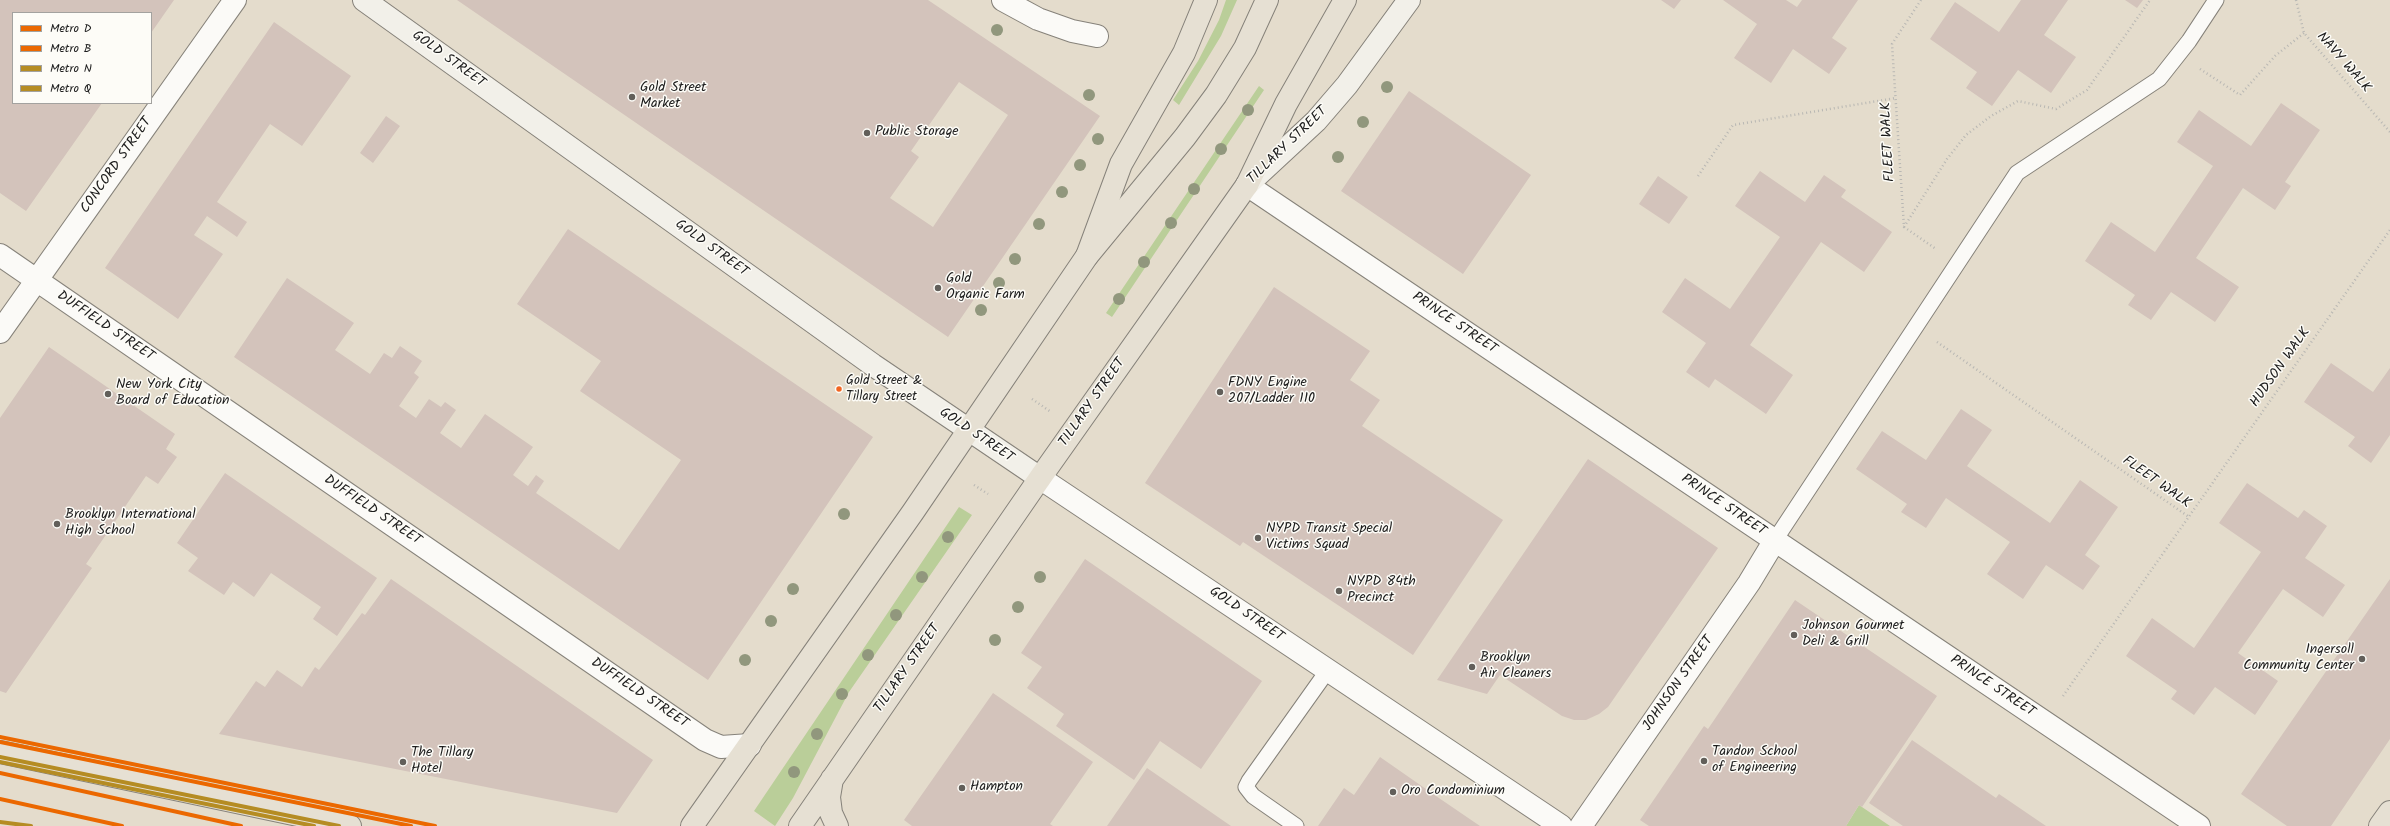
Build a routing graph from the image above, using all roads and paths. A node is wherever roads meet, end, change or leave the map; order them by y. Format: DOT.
graph roads {
  1 [pos="236,0"];
  2 [pos="364,0"];
  3 [pos="1003,0"];
  4 [pos="1206,0"];
  5 [pos="1267,0"];
  6 [pos="1345,0"];
  7 [pos="1409,0"];
  8 [pos="1921,0"];
  9 [pos="2150,0"];
  10 [pos="2216,0"];
  11 [pos="2296,0"];
  12 [pos="2304,33"];
  13 [pos="1097,36"];
  14 [pos="2178,55"];
  15 [pos="1896,98"];
  16 [pos="2390,132"];
  17 [pos="1698,176"];
  18 [pos="1247,185"];
  19 [pos="1904,227"];
  20 [pos="2390,230"];
  21 [pos="0,255"];
  22 [pos="1087,256"];
  23 [pos="1952,270"];
  24 [pos="36,280"];
  25 [pos="0,332"];
  26 [pos="1933,340"];
  27 [pos="1032,398"];
  28 [pos="1051,412"];
  29 [pos="968,431"];
  30 [pos="1040,478"];
  31 [pos="974,485"];
  32 [pos="988,494"];
  33 [pos="2189,517"];
  34 [pos="1775,540"];
  35 [pos="1328,670"];
  36 [pos="2063,696"];
  37 [pos="750,745"];
  38 [pos="0,752"];
  39 [pos="832,779"];
  40 [pos="2390,812"];
  41 [pos="350,826"];
  42 [pos="692,826"];
  43 [pos="800,826"];
  44 [pos="837,826"];
  45 [pos="1296,826"];
  46 [pos="1561,826"];
  47 [pos="1581,826"];
  48 [pos="2200,826"];
  49 [pos="2380,826"];
  1 -- 24 [label="street, CONCORD STREET"];
  2 -- 29 [label="main road, GOLD STREET"];
  3 -- 13 [label="street"];
  4 -- 22 [label="main road"];
  5 -- 22 [label="main road"];
  6 -- 18 [label="main road"];
  7 -- 18 [label="main road, TILLARY STREET"];
  8 -- 15 [label="path, FLEET WALK"];
  9 -- 19 [label="path"];
  10 -- 14 [label="lane"];
  11 -- 12 [label="path, NAVY WALK"];
  12 -- 14 [label="path"];
  12 -- 16 [label="path, NAVY WALK"];
  14 -- 23 [label="lane"];
  15 -- 17 [label="path"];
  15 -- 19 [label="path, FLEET WALK"];
  18 -- 30 [label="main road, TILLARY STREET"];
  18 -- 34 [label="street, PRINCE STREET"];
  19 -- 23 [label="path"];
  20 -- 33 [label="path, HUDSON WALK"];
  21 -- 24 [label="street, DUFFIELD STREET"];
  22 -- 29 [label="main road"];
  23 -- 34 [label="lane"];
  24 -- 25 [label="street, CONCORD STREET"];
  24 -- 37 [label="street, DUFFIELD STREET"];
  26 -- 33 [label="path, FLEET WALK"];
  27 -- 28 [label="path"];
  29 -- 30 [label="main road, GOLD STREET"];
  29 -- 37 [label="main road"];
  30 -- 35 [label="street, GOLD STREET"];
  30 -- 39 [label="main road, TILLARY STREET"];
  31 -- 32 [label="path"];
  33 -- 36 [label="path, FLEET WALK"];
  34 -- 47 [label="street, JOHNSON STREET"];
  34 -- 48 [label="street, PRINCE STREET"];
  35 -- 45 [label="lane"];
  35 -- 46 [label="street, GOLD STREET"];
  37 -- 42 [label="main road"];
  38 -- 41 [label="main road"];
  39 -- 43 [label="main road, TILLARY STREET"];
  39 -- 44 [label="main road"];
  40 -- 49 [label="main road"];
}
